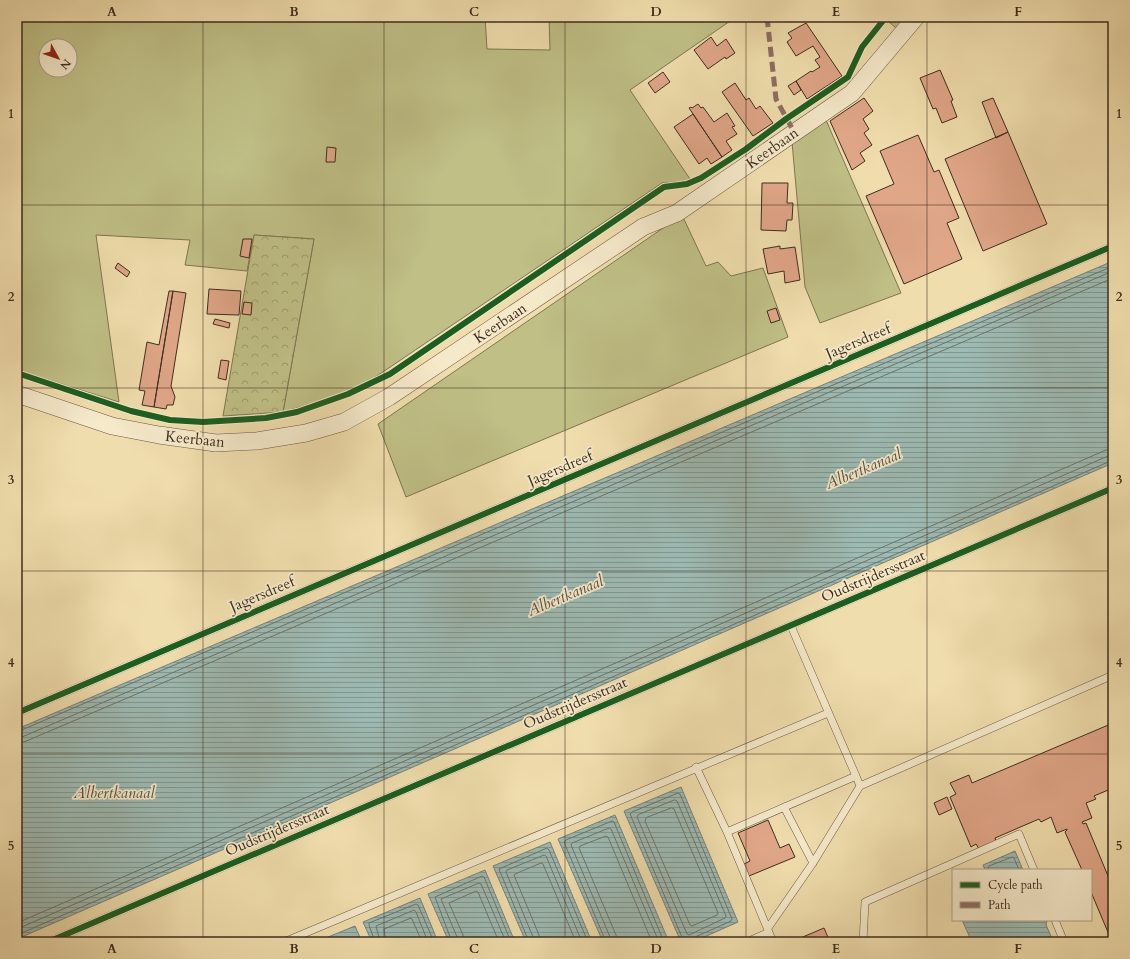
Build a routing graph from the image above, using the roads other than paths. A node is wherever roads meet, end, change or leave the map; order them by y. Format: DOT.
graph roads {
  1 [pos="916,17"];
  2 [pos="1113,246"];
  3 [pos="17,394"];
  4 [pos="1113,488"];
  5 [pos="790,626"];
  6 [pos="1113,675"];
  7 [pos="17,713"];
  8 [pos="828,713"];
  9 [pos="696,767"];
  10 [pos="856,776"];
  11 [pos="860,786"];
  12 [pos="784,807"];
  13 [pos="726,832"];
  14 [pos="813,863"];
  15 [pos="1034,869"];
  16 [pos="1055,921"];
  17 [pos="769,930"];
  18 [pos="1113,939"];
  19 [pos="48,942"];
  20 [pos="284,942"];
  21 [pos="746,942"];
  22 [pos="773,942"];
  23 [pos="863,942"];
  24 [pos="1064,942"];
  25 [pos="1106,942"];
  1 -- 3 [label="street, Keerbaan"];
  2 -- 7 [label="lane, Jagersdreef"];
  4 -- 5 [label="lane, Oudstrijdersstraat"];
  5 -- 8 [label="lane"];
  5 -- 19 [label="lane, Oudstrijdersstraat"];
  6 -- 11 [label="lane"];
  8 -- 9 [label="lane"];
  8 -- 10 [label="lane"];
  9 -- 13 [label="lane"];
  9 -- 20 [label="lane"];
  10 -- 11 [label="lane"];
  10 -- 12 [label="lane"];
  11 -- 14 [label="lane"];
  12 -- 13 [label="lane"];
  12 -- 14 [label="lane"];
  13 -- 17 [label="lane"];
  14 -- 17 [label="lane"];
  15 -- 23 [label="lane"];
  16 -- 24 [label="lane"];
  17 -- 21 [label="lane"];
  17 -- 22 [label="lane"];
  18 -- 25 [label="lane"];
}
